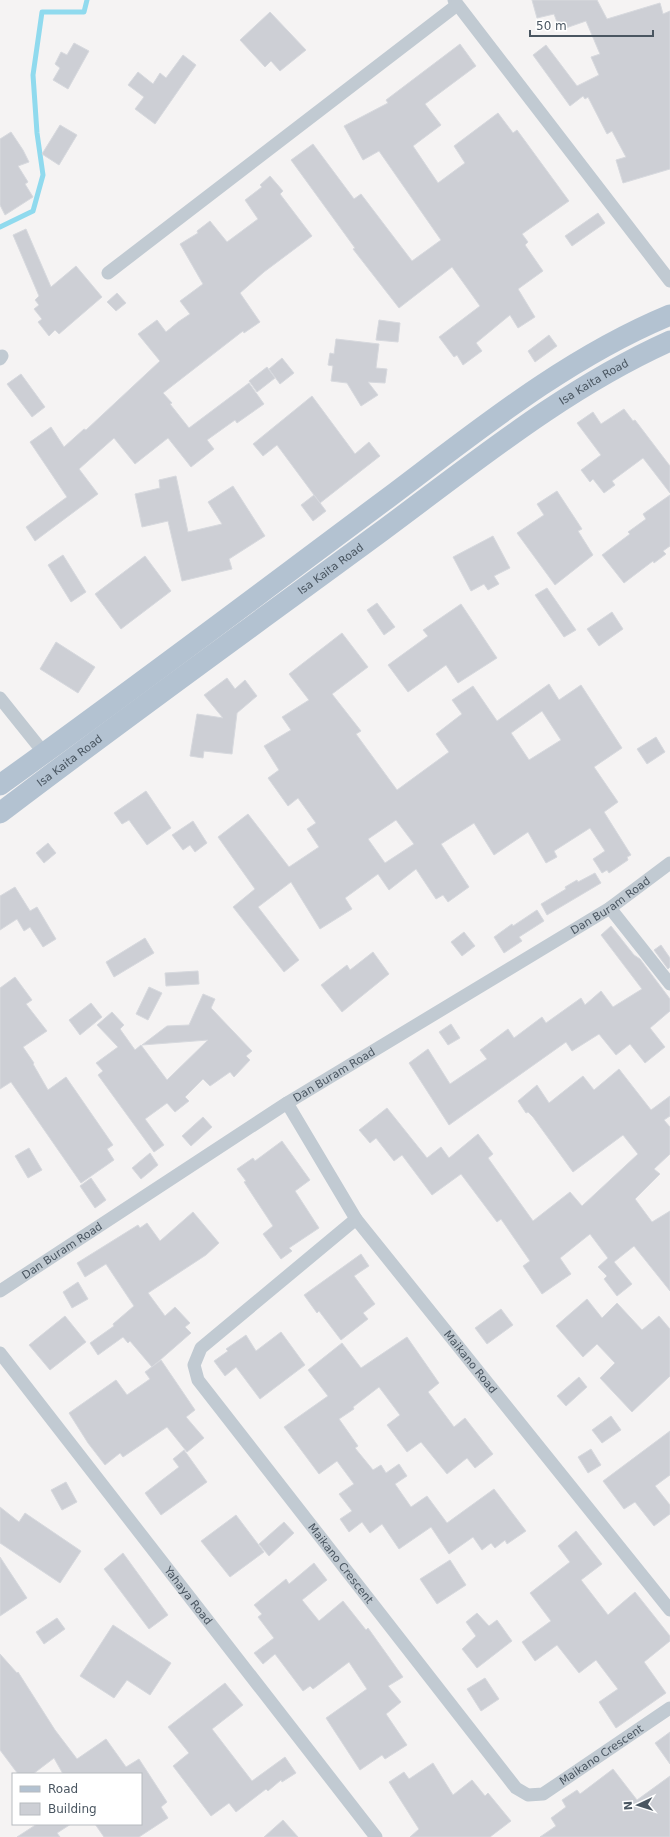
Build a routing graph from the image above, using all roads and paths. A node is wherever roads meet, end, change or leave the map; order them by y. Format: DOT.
graph roads {
  1 [pos="455,2"];
  2 [pos="108,273"];
  3 [pos="670,281"];
  4 [pos="670,315"];
  5 [pos="670,341"];
  6 [pos="479,430"];
  7 [pos="492,450"];
  8 [pos="0,698"];
  9 [pos="44,753"];
  10 [pos="0,785"];
  11 [pos="0,813"];
  12 [pos="670,863"];
  13 [pos="610,908"];
  14 [pos="670,984"];
  15 [pos="287,1103"];
  16 [pos="356,1219"];
  17 [pos="0,1291"];
  18 [pos="0,1353"];
  19 [pos="670,1610"];
  20 [pos="670,1708"];
  21 [pos="376,1837"];
  1 -- 2 [label="street"];
  1 -- 3 [label="street"];
  4 -- 6 [label="main road, Isa Kaita Road"];
  5 -- 7 [label="main road, Isa Kaita Road"];
  6 -- 7 [label="main road"];
  6 -- 9 [label="main road, Isa Kaita Road"];
  7 -- 11 [label="main road, Isa Kaita Road"];
  8 -- 9 [label="street"];
  9 -- 10 [label="main road, Isa Kaita Road"];
  12 -- 13 [label="street, Dan Buram Road"];
  13 -- 14 [label="street"];
  13 -- 15 [label="street, Dan Buram Road"];
  15 -- 16 [label="street, Maikano Road"];
  15 -- 17 [label="street, Dan Buram Road"];
  16 -- 19 [label="street, Maikano Road"];
  16 -- 20 [label="street, Maikano Crescent"];
  18 -- 21 [label="street, Yahaya Road"];
}
